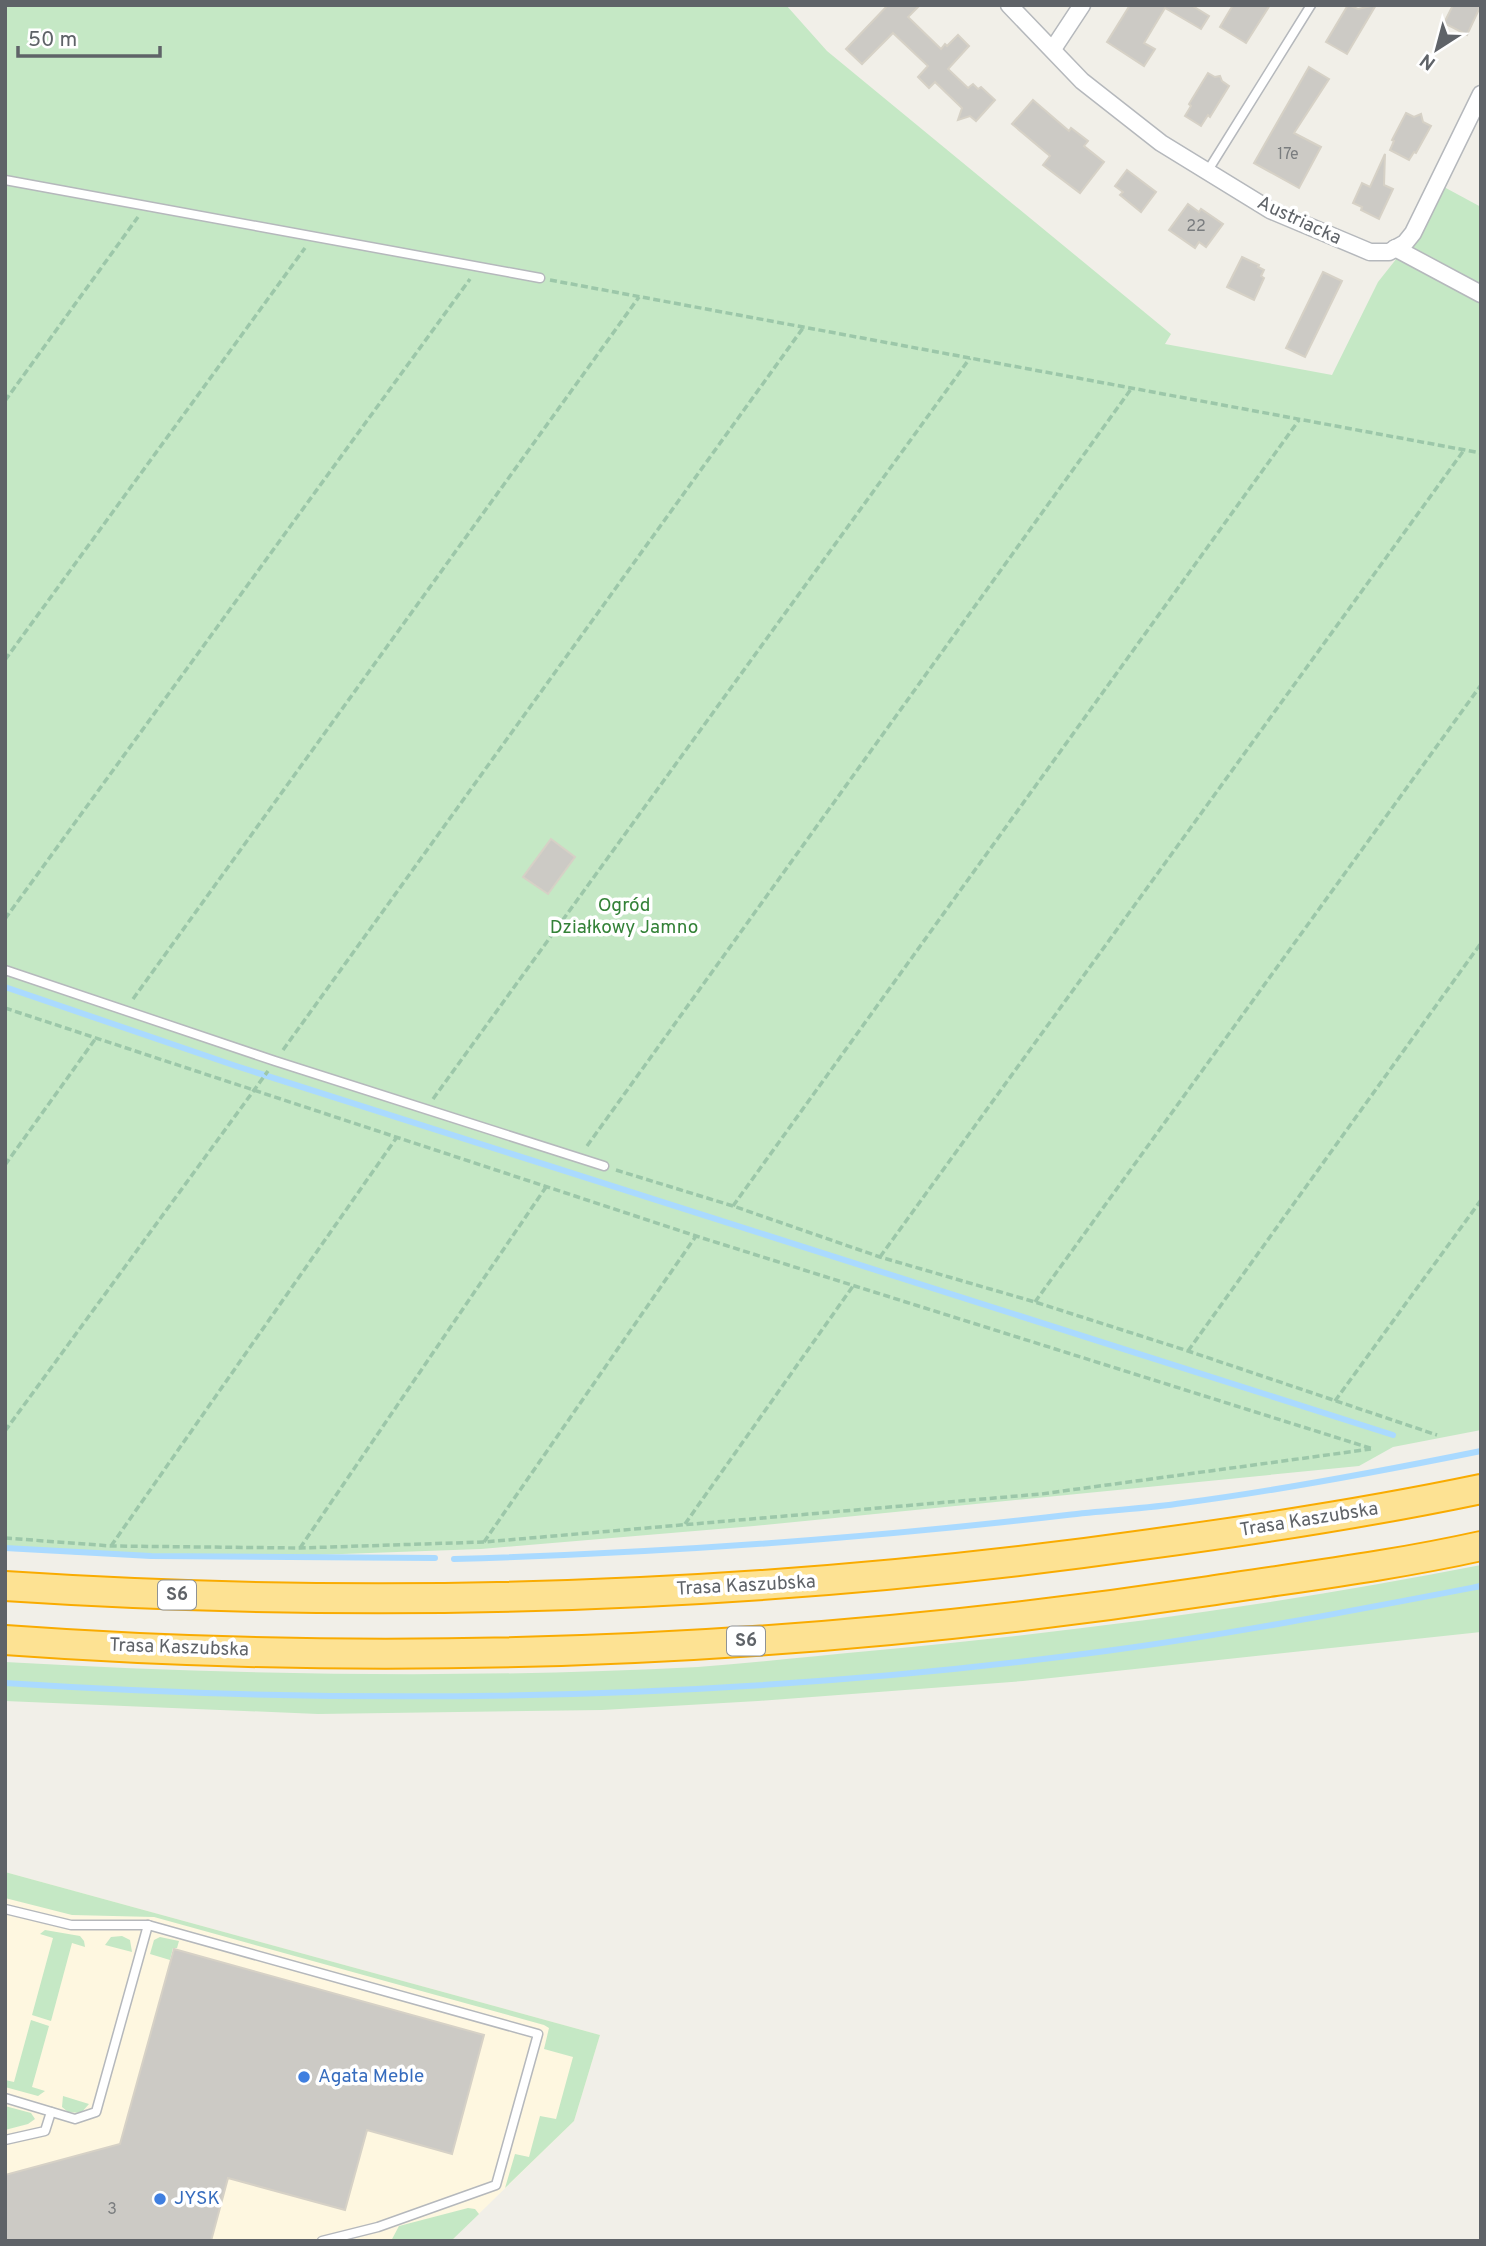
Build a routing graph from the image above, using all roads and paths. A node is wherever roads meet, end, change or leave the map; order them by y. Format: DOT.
graph roads {
  1 [pos="1009,5"];
  2 [pos="1082,5"];
  3 [pos="1311,5"];
  4 [pos="1053,49"];
  5 [pos="1481,94"];
  6 [pos="1208,172"];
  7 [pos="5,180"];
  8 [pos="146,206"];
  9 [pos="314,236"];
  10 [pos="1395,248"];
  11 [pos="480,266"];
  12 [pos="540,278"];
  13 [pos="1481,294"];
  14 [pos="639,297"];
  15 [pos="803,328"];
  16 [pos="970,358"];
  17 [pos="1131,389"];
  18 [pos="5,401"];
  19 [pos="1299,421"];
  20 [pos="1464,450"];
  21 [pos="1481,453"];
  22 [pos="5,660"];
  23 [pos="1481,685"];
  24 [pos="5,919"];
  25 [pos="1481,943"];
  26 [pos="5,970"];
  27 [pos="5,1009"];
  28 [pos="125,1010"];
  29 [pos="96,1038"];
  30 [pos="275,1061"];
  31 [pos="253,1090"];
  32 [pos="426,1108"];
  33 [pos="397,1138"];
  34 [pos="579,1157"];
  35 [pos="5,1165"];
  36 [pos="604,1166"];
  37 [pos="546,1186"];
  38 [pos="1481,1200"];
  39 [pos="733,1206"];
  40 [pos="696,1236"];
  41 [pos="880,1256"];
  42 [pos="853,1286"];
  43 [pos="1035,1302"];
  44 [pos="1188,1352"];
  45 [pos="1335,1401"];
  46 [pos="5,1431"];
  47 [pos="1437,1436"];
  48 [pos="1481,1489"];
  49 [pos="685,1524"];
  50 [pos="5,1538"];
  51 [pos="484,1542"];
  52 [pos="111,1546"];
  53 [pos="1481,1546"];
  54 [pos="300,1548"];
  55 [pos="5,1586"];
  56 [pos="5,1640"];
  57 [pos="5,1909"];
  58 [pos="148,1924"];
  59 [pos="5,2098"];
  60 [pos="51,2112"];
  61 [pos="5,2140"];
  62 [pos="322,2241"];
  1 -- 4 [label="street, Austriacka"];
  2 -- 4 [label="street"];
  3 -- 6 [label="lane"];
  4 -- 6 [label="street, Austriacka"];
  5 -- 10 [label="street"];
  6 -- 10 [label="street, Austriacka"];
  7 -- 8 [label="lane"];
  8 -- 9 [label="lane"];
  8 -- 18 [label="path"];
  9 -- 11 [label="lane"];
  9 -- 22 [label="path"];
  10 -- 13 [label="street, Austriacka"];
  11 -- 12 [label="lane"];
  11 -- 24 [label="path"];
  12 -- 14 [label="path"];
  14 -- 15 [label="path"];
  14 -- 28 [label="path"];
  15 -- 16 [label="path"];
  15 -- 30 [label="path"];
  16 -- 17 [label="path"];
  16 -- 32 [label="path"];
  17 -- 19 [label="path"];
  17 -- 34 [label="path"];
  19 -- 20 [label="path"];
  19 -- 39 [label="path"];
  20 -- 21 [label="path"];
  20 -- 41 [label="path"];
  23 -- 43 [label="path"];
  25 -- 44 [label="path"];
  26 -- 28 [label="lane"];
  27 -- 29 [label="path"];
  28 -- 30 [label="lane"];
  29 -- 31 [label="path"];
  29 -- 35 [label="path"];
  30 -- 31 [label="path"];
  30 -- 32 [label="lane"];
  31 -- 33 [label="path"];
  31 -- 46 [label="path"];
  32 -- 34 [label="lane"];
  33 -- 37 [label="path"];
  33 -- 52 [label="path"];
  34 -- 36 [label="lane"];
  36 -- 39 [label="path"];
  37 -- 40 [label="path"];
  37 -- 54 [label="path"];
  38 -- 45 [label="path"];
  39 -- 41 [label="path"];
  40 -- 42 [label="path"];
  40 -- 51 [label="path"];
  41 -- 43 [label="path"];
  42 -- 49 [label="path"];
  42 -- 49 [label="path"];
  43 -- 44 [label="path"];
  44 -- 45 [label="path"];
  45 -- 47 [label="path"];
  48 -- 55 [label="highway, Trasa Kaszubska / S6"];
  49 -- 51 [label="path"];
  50 -- 52 [label="path"];
  51 -- 54 [label="path"];
  52 -- 54 [label="path"];
  53 -- 56 [label="highway, Trasa Kaszubska / S6"];
  57 -- 58 [label="lane"];
  58 -- 60 [label="lane"];
  58 -- 62 [label="lane"];
  59 -- 60 [label="lane"];
  60 -- 61 [label="lane"];
}
